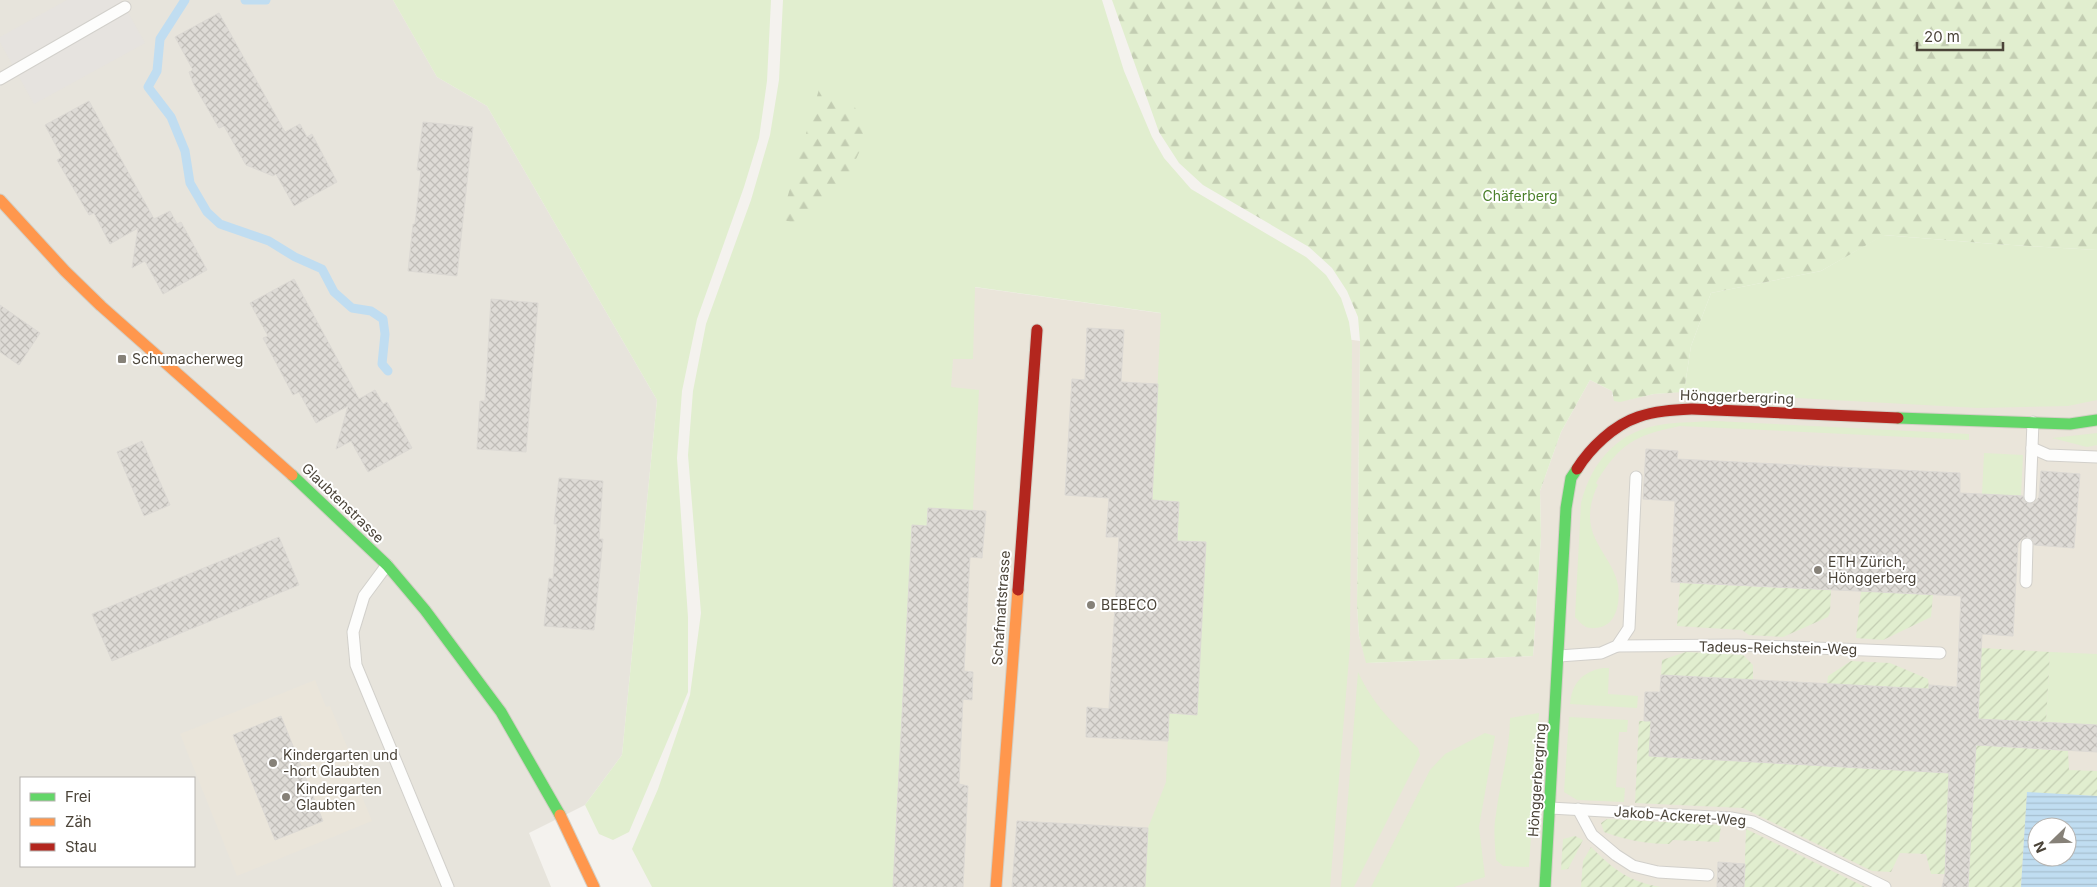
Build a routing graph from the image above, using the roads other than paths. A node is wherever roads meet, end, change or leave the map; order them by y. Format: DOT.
graph roads {
  1 [pos="125,7"];
  2 [pos="0,79"];
  3 [pos="0,200"];
  4 [pos="1037,330"];
  5 [pos="2097,420"];
  6 [pos="2033,422"];
  7 [pos="2032,448"];
  8 [pos="2097,457"];
  9 [pos="1636,477"];
  10 [pos="2030,497"];
  11 [pos="2028,544"];
  12 [pos="387,565"];
  13 [pos="2026,582"];
  14 [pos="1617,646"];
  15 [pos="1940,653"];
  16 [pos="1559,656"];
  17 [pos="1550,808"];
  18 [pos="1578,809"];
  19 [pos="1708,874"];
  20 [pos="448,887"];
  21 [pos="594,887"];
  22 [pos="996,887"];
  23 [pos="1545,887"];
  24 [pos="1885,887"];
  1 -- 2 [label="lane"];
  3 -- 12 [label="street, Glaubtenstrasse"];
  4 -- 22 [label="street, Schafmattstrasse"];
  5 -- 6 [label="street, Hönggerbergring"];
  6 -- 7 [label="lane"];
  6 -- 16 [label="street, Hönggerbergring"];
  7 -- 8 [label="lane"];
  7 -- 10 [label="lane"];
  9 -- 14 [label="lane"];
  11 -- 13 [label="lane"];
  12 -- 20 [label="lane"];
  12 -- 21 [label="street, Glaubtenstrasse"];
  14 -- 15 [label="lane, Tadeus-Reichstein-Weg"];
  14 -- 16 [label="lane, Tadeus-Reichstein-Weg"];
  16 -- 17 [label="street, Hönggerbergring"];
  17 -- 18 [label="lane, Jakob-Ackeret-Weg"];
  17 -- 23 [label="street, Hönggerbergring"];
  18 -- 19 [label="lane"];
  18 -- 24 [label="lane, Jakob-Ackeret-Weg"];
}
